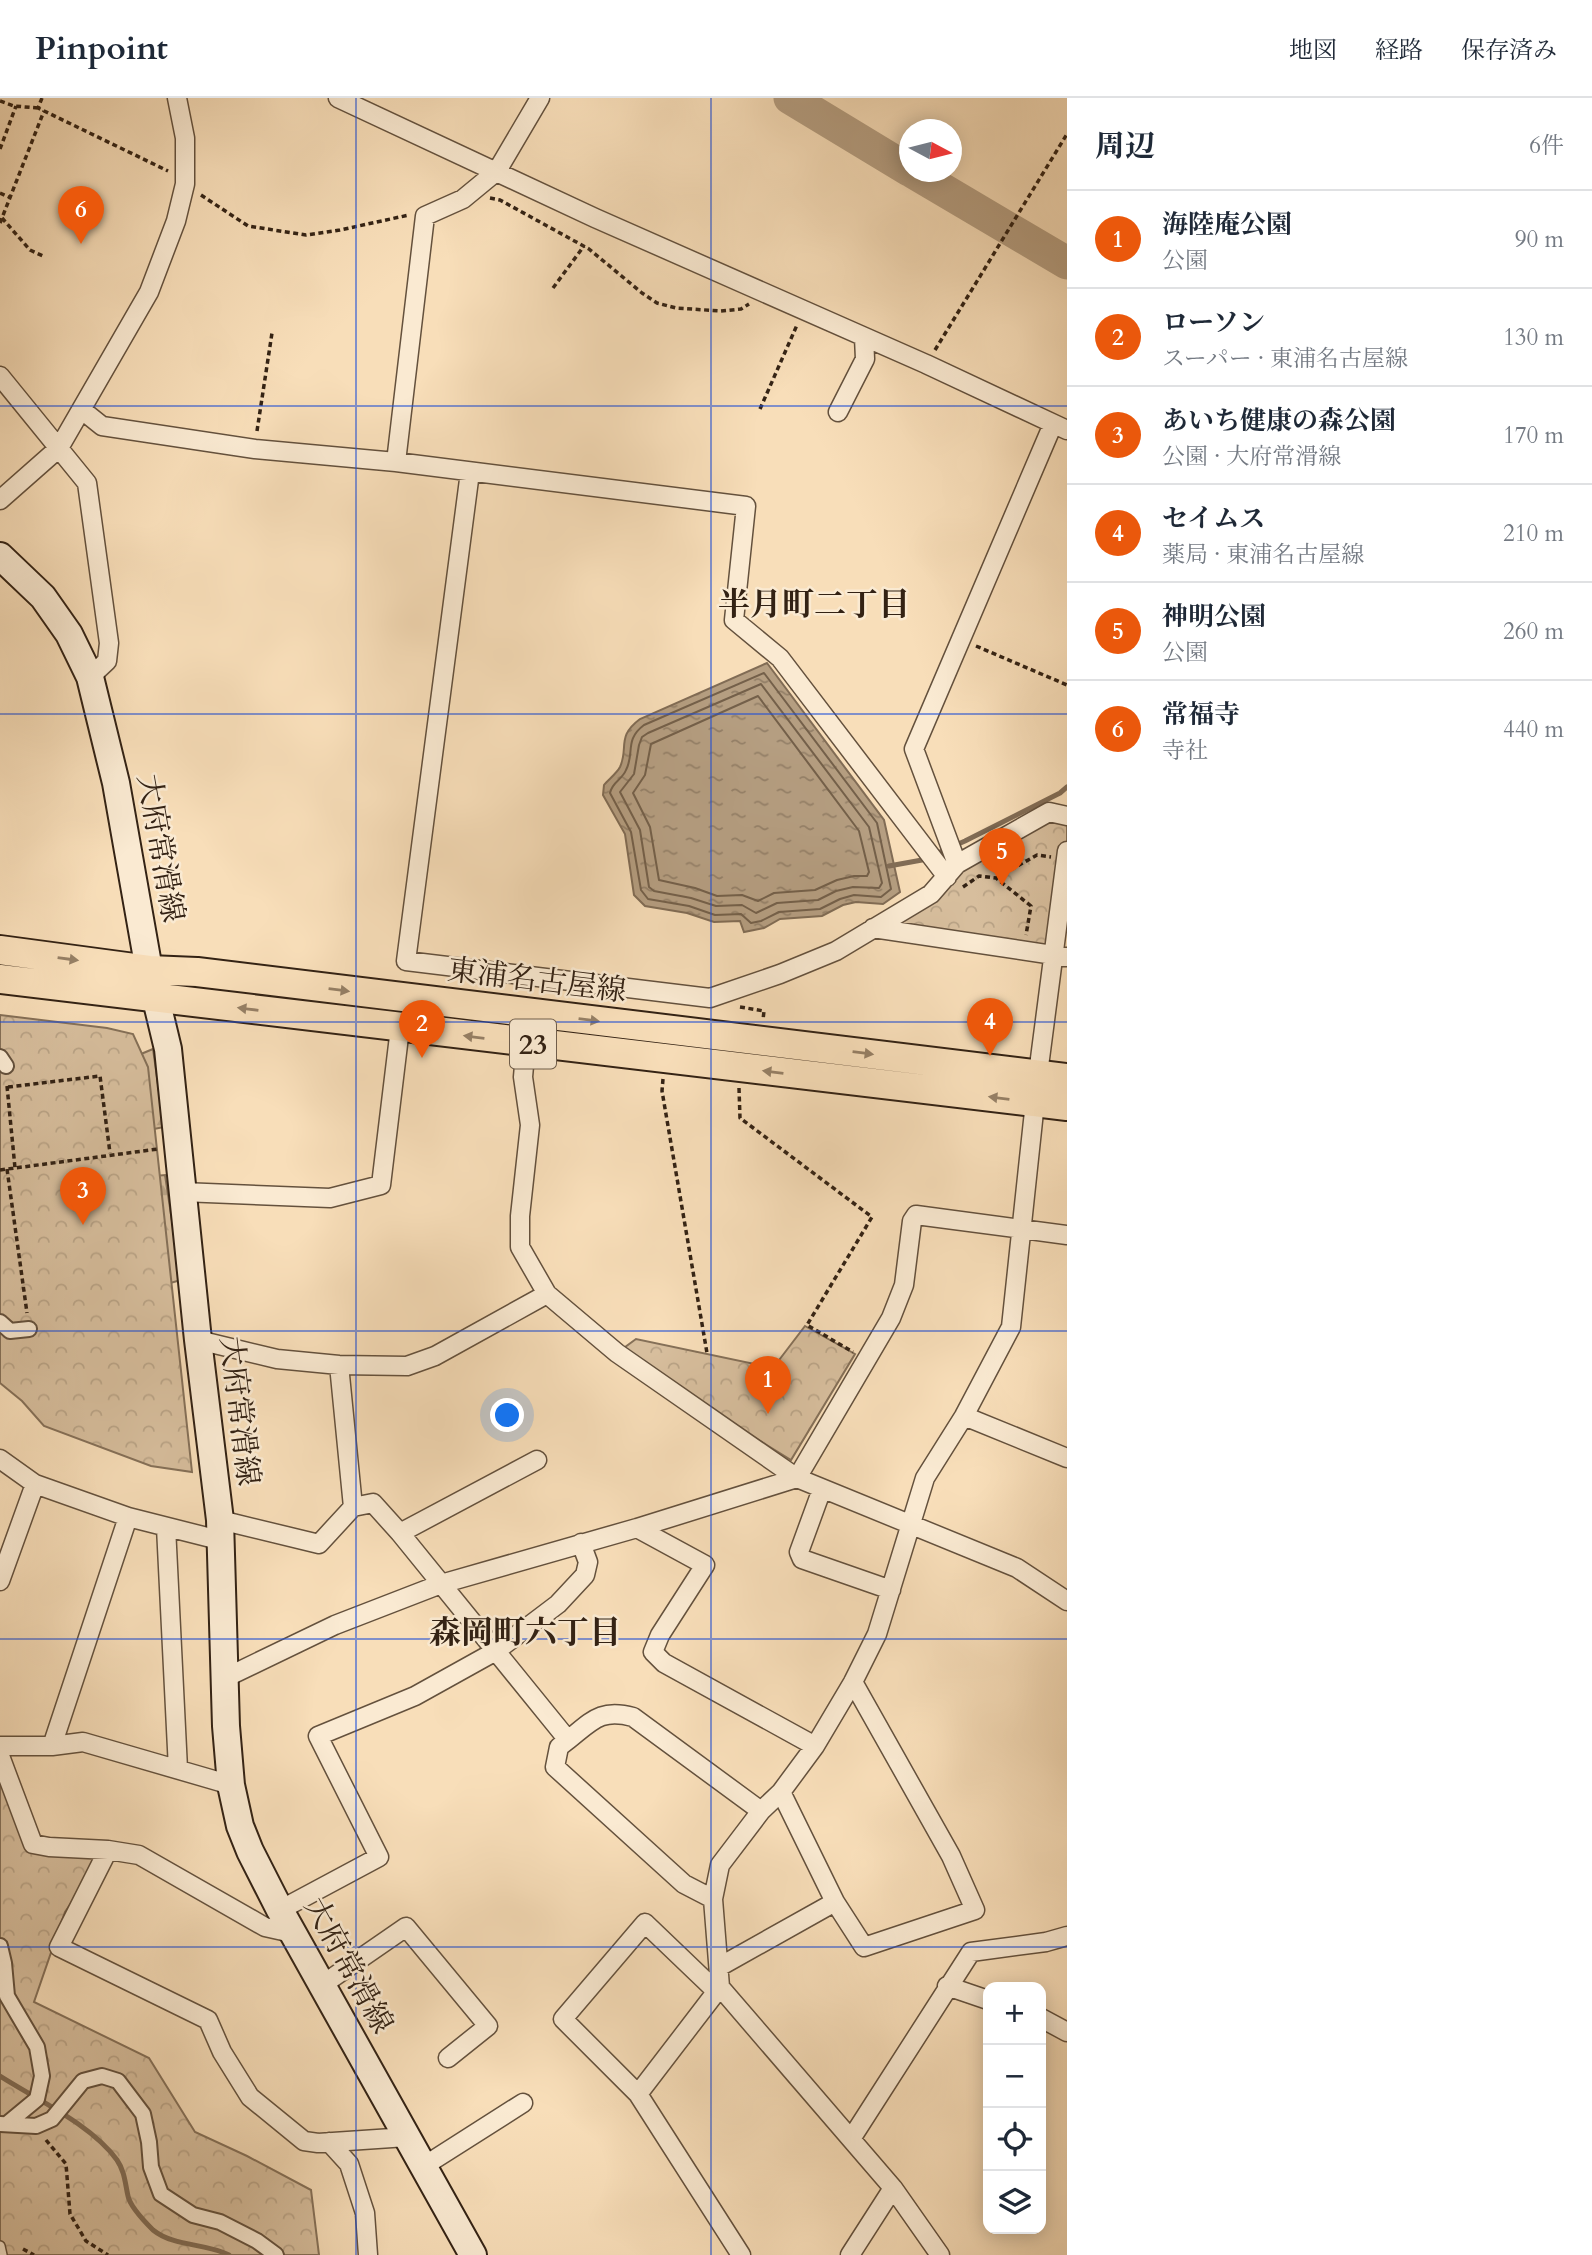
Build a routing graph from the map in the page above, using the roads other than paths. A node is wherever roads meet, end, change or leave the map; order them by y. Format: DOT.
graph roads {
  1 [pos="177,98"];
  2 [pos="338,98"];
  3 [pos="540,98"];
  4 [pos="497,171"];
  5 [pos="864,337"];
  6 [pos="0,376"];
  7 [pos="82,410"];
  8 [pos="838,412"];
  9 [pos="1060,427"];
  10 [pos="59,448"];
  11 [pos="396,462"];
  12 [pos="470,472"];
  13 [pos="0,500"];
  14 [pos="0,556"];
  15 [pos="90,677"];
  16 [pos="1067,816"];
  17 [pos="1066,855"];
  18 [pos="954,877"];
  19 [pos="873,928"];
  20 [pos="0,950"];
  21 [pos="1061,956"];
  22 [pos="149,970"];
  23 [pos="0,979"];
  24 [pos="156,998"];
  25 [pos="400,1028"];
  26 [pos="526,1043"];
  27 [pos="1038,1074"];
  28 [pos="1067,1077"];
  29 [pos="1035,1102"];
  30 [pos="1067,1106"];
  31 [pos="182,1192"];
  32 [pos="1020,1229"];
  33 [pos="1067,1235"];
  34 [pos="547,1294"];
  35 [pos="0,1322"];
  36 [pos="29,1329"];
  37 [pos="198,1340"];
  38 [pos="339,1366"];
  39 [pos="964,1416"];
  40 [pos="1067,1458"];
  41 [pos="0,1459"];
  42 [pos="537,1460"];
  43 [pos="797,1478"];
  44 [pos="35,1484"];
  45 [pos="822,1489"];
  46 [pos="353,1507"];
  47 [pos="128,1517"];
  48 [pos="911,1526"];
  49 [pos="166,1527"];
  50 [pos="637,1528"];
  51 [pos="219,1530"];
  52 [pos="400,1533"];
  53 [pos="581,1543"];
  54 [pos="0,1581"];
  55 [pos="441,1584"];
  56 [pos="891,1590"];
  57 [pos="1067,1601"];
  58 [pos="496,1651"];
  59 [pos="225,1678"];
  60 [pos="853,1682"];
  61 [pos="568,1740"];
  62 [pos="0,1746"];
  63 [pos="52,1746"];
  64 [pos="814,1746"];
  65 [pos="0,1756"];
  66 [pos="178,1769"];
  67 [pos="231,1785"];
  68 [pos="780,1792"];
  69 [pos="761,1811"];
  70 [pos="108,1850"];
  71 [pos="713,1899"];
  72 [pos="835,1902"];
  73 [pos="286,1922"];
  74 [pos="1067,1936"];
  75 [pos="0,1946"];
  76 [pos="719,1967"];
  77 [pos="322,1985"];
  78 [pos="947,1986"];
  79 [pos="718,1989"];
  80 [pos="983,1998"];
  81 [pos="1046,2021"];
  82 [pos="1067,2032"];
  83 [pos="448,2058"];
  84 [pos="638,2094"];
  85 [pos="523,2103"];
  86 [pos="4,2123"];
  87 [pos="407,2137"];
  88 [pos="851,2139"];
  89 [pos="329,2142"];
  90 [pos="424,2166"];
  91 [pos="894,2188"];
  92 [pos="0,2246"];
  93 [pos="2,2255"];
  94 [pos="276,2255"];
  95 [pos="368,2255"];
  96 [pos="473,2255"];
  97 [pos="741,2255"];
  98 [pos="850,2255"];
  99 [pos="940,2255"];
  1 -- 7 [label="street"];
  2 -- 4 [label="street"];
  3 -- 4 [label="street"];
  4 -- 5 [label="street"];
  4 -- 11 [label="street"];
  5 -- 8 [label="street"];
  5 -- 9 [label="street"];
  6 -- 10 [label="street"];
  7 -- 10 [label="street"];
  7 -- 11 [label="street"];
  9 -- 18 [label="street"];
  10 -- 13 [label="street"];
  10 -- 15 [label="street"];
  11 -- 12 [label="street"];
  12 -- 18 [label="street"];
  12 -- 19 [label="street"];
  14 -- 15 [label="main road, 大府常滑線"];
  15 -- 22 [label="main road, 大府常滑線"];
  16 -- 18 [label="street"];
  17 -- 21 [label="street"];
  18 -- 19 [label="street"];
  19 -- 21 [label="street"];
  20 -- 22 [label="main road, 東浦名古屋線 / 23, one-way"];
  21 -- 27 [label="street"];
  22 -- 24 [label="main road, 大府常滑線"];
  22 -- 27 [label="main road, 東浦名古屋線 / 23, one-way"];
  23 -- 24 [label="main road, 23"];
  25 -- 24 [label="main road, 23, one-way"];
  24 -- 31 [label="main road, 大府常滑線"];
  26 -- 25 [label="main road, 23, one-way"];
  25 -- 31 [label="street"];
  29 -- 26 [label="main road, 23, one-way"];
  26 -- 34 [label="street"];
  27 -- 28 [label="main road, 東浦名古屋線 / 23"];
  27 -- 29 [label="street"];
  29 -- 30 [label="main road, 23"];
  29 -- 32 [label="street"];
  31 -- 37 [label="main road, 大府常滑線"];
  32 -- 33 [label="street"];
  32 -- 39 [label="street"];
  32 -- 43 [label="street"];
  34 -- 38 [label="street"];
  34 -- 43 [label="street"];
  35 -- 36 [label="street"];
  37 -- 38 [label="street"];
  37 -- 51 [label="main road, 大府常滑線"];
  38 -- 46 [label="street"];
  39 -- 40 [label="street"];
  39 -- 48 [label="street"];
  41 -- 44 [label="street"];
  42 -- 52 [label="street"];
  43 -- 45 [label="street"];
  43 -- 50 [label="street"];
  44 -- 47 [label="street"];
  44 -- 54 [label="street"];
  45 -- 48 [label="street"];
  45 -- 56 [label="street"];
  46 -- 51 [label="street"];
  46 -- 52 [label="street"];
  47 -- 49 [label="street"];
  47 -- 63 [label="street"];
  48 -- 56 [label="street"];
  48 -- 57 [label="street"];
  49 -- 51 [label="street"];
  49 -- 66 [label="street"];
  50 -- 53 [label="street"];
  50 -- 64 [label="street"];
  51 -- 59 [label="main road, 大府常滑線"];
  52 -- 55 [label="street"];
  53 -- 55 [label="street"];
  53 -- 58 [label="street"];
  55 -- 58 [label="street"];
  55 -- 59 [label="street"];
  56 -- 60 [label="street"];
  58 -- 61 [label="street"];
  58 -- 73 [label="street"];
  59 -- 67 [label="main road, 大府常滑線"];
  60 -- 64 [label="street"];
  60 -- 72 [label="street"];
  61 -- 69 [label="street"];
  61 -- 71 [label="street"];
  62 -- 63 [label="street"];
  63 -- 66 [label="street"];
  64 -- 68 [label="street"];
  65 -- 70 [label="street"];
  66 -- 67 [label="street"];
  67 -- 73 [label="main road, 大府常滑線"];
  68 -- 69 [label="street"];
  68 -- 72 [label="street"];
  69 -- 71 [label="street"];
  70 -- 73 [label="street"];
  70 -- 89 [label="street"];
  71 -- 76 [label="street"];
  72 -- 76 [label="street"];
  73 -- 77 [label="main road, 大府常滑線"];
  74 -- 78 [label="street"];
  75 -- 86 [label="street"];
  76 -- 79 [label="street"];
  77 -- 83 [label="street"];
  77 -- 87 [label="main road, 大府常滑線"];
  78 -- 80 [label="street"];
  78 -- 88 [label="street"];
  79 -- 84 [label="street"];
  79 -- 84 [label="street"];
  79 -- 88 [label="street"];
  81 -- 82 [label="street"];
  84 -- 97 [label="street"];
  85 -- 90 [label="street"];
  86 -- 94 [label="street"];
  87 -- 89 [label="street"];
  87 -- 90 [label="main road, 大府常滑線"];
  88 -- 91 [label="street"];
  89 -- 95 [label="street"];
  90 -- 96 [label="main road, 大府常滑線"];
  91 -- 98 [label="street"];
  91 -- 99 [label="street"];
  92 -- 93 [label="lane"];
}
